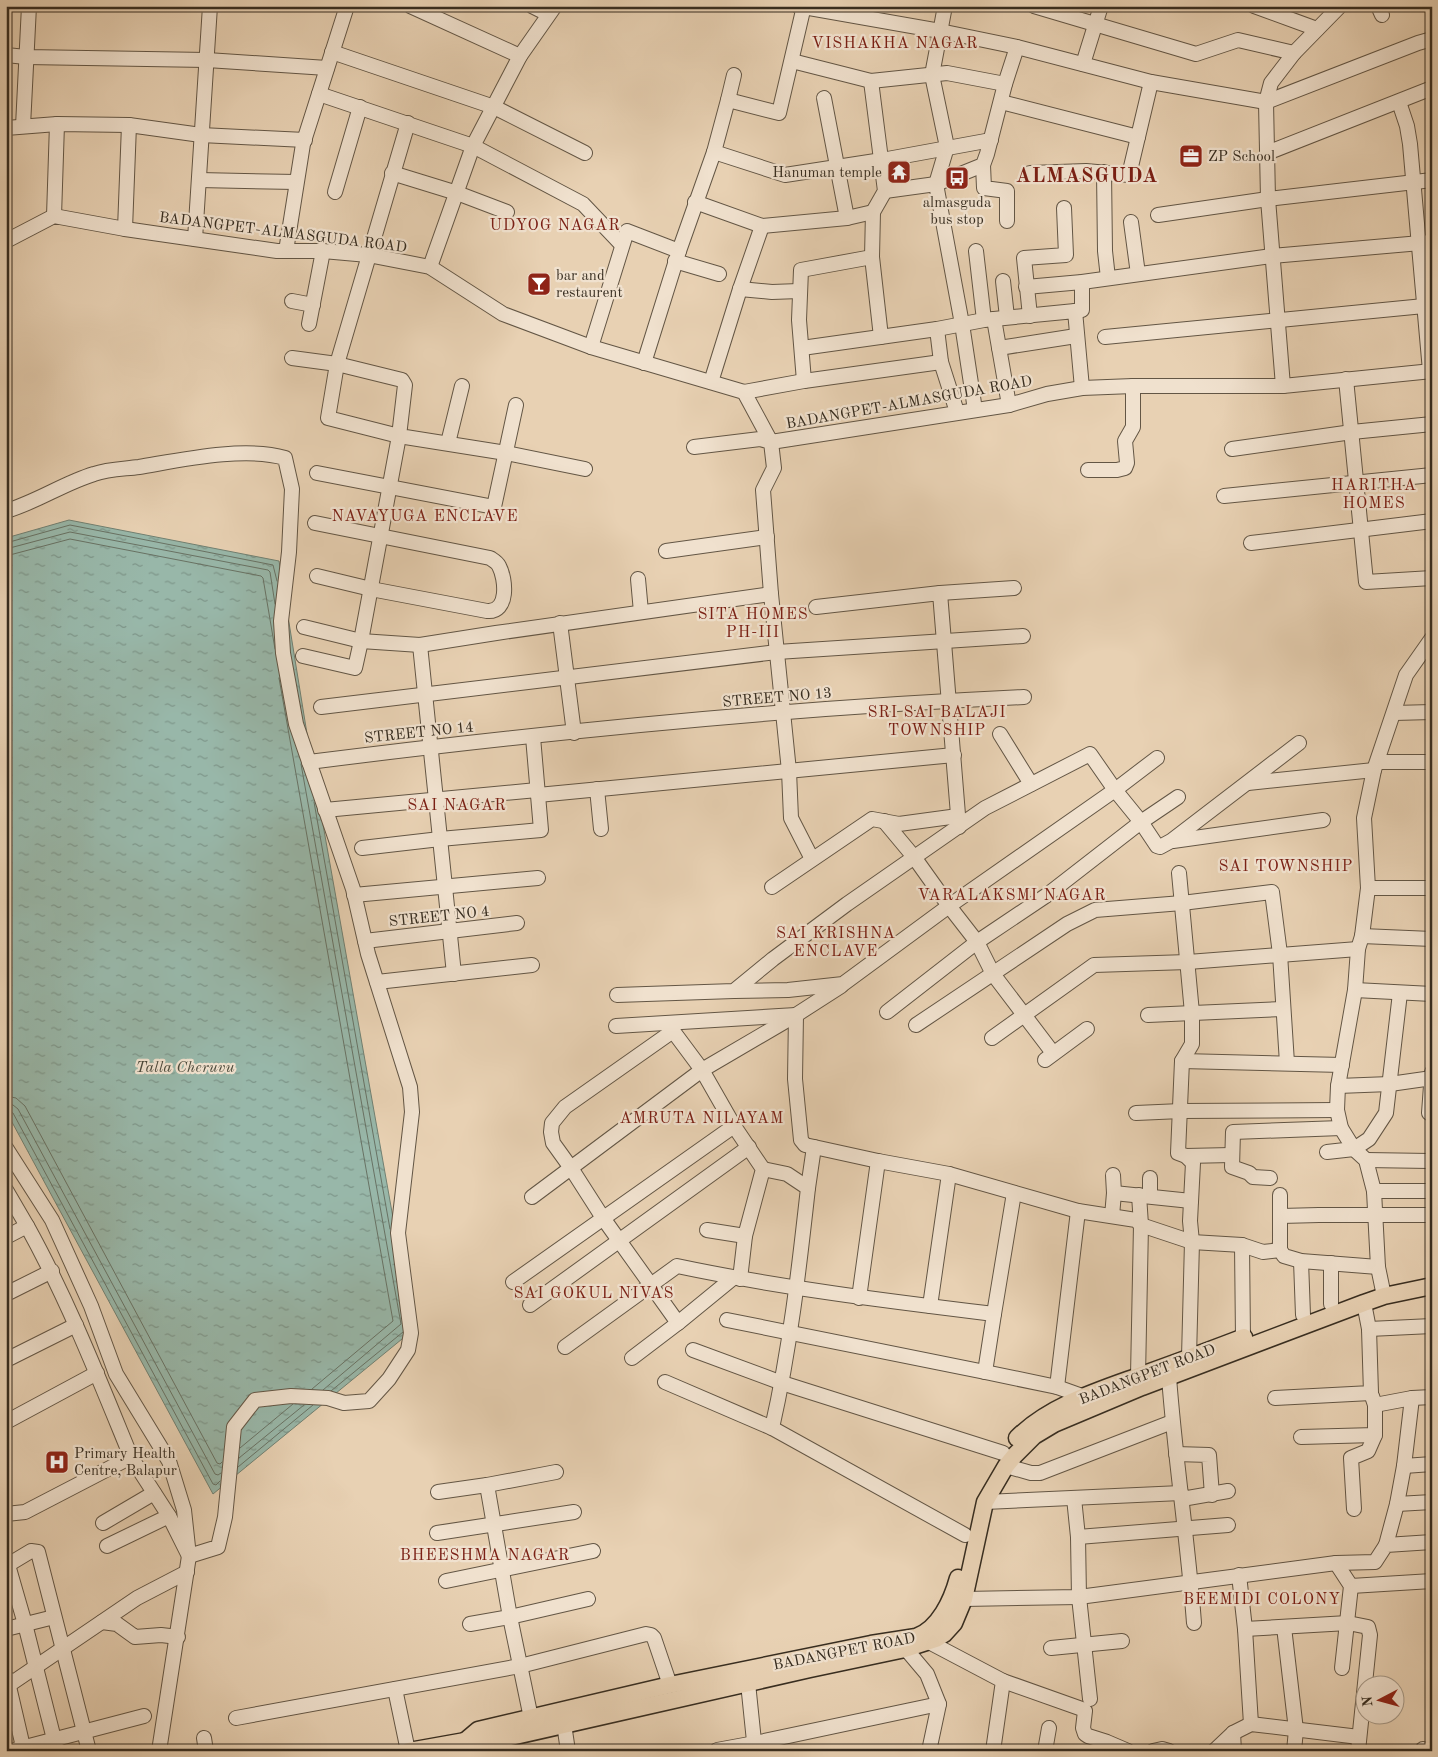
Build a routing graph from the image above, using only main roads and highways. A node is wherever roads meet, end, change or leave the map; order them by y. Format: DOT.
graph roads {
  1 [pos="1432,1279"];
  2 [pos="1432,1286"];
  3 [pos="1382,1292"];
  4 [pos="1140,1382"];
  5 [pos="1005,1459"];
  6 [pos="958,1597"];
  7 [pos="901,1644"];
  8 [pos="708,1685"];
  9 [pos="466,1746"];
  10 [pos="435,1748"];
  11 [pos="409,1751"];
  1 -- 3 [label="main road, BADANGPET ROAD"];
  2 -- 3 [label="main road, BADANGPET ROAD"];
  3 -- 4 [label="main road, BADANGPET ROAD"];
  3 -- 4 [label="main road, BADANGPET ROAD"];
  4 -- 5 [label="main road, BADANGPET ROAD"];
  4 -- 5 [label="main road, BADANGPET ROAD"];
  5 -- 6 [label="main road, BADANGPET ROAD"];
  5 -- 6 [label="main road, BADANGPET ROAD"];
  6 -- 7 [label="main road, BADANGPET ROAD"];
  7 -- 8 [label="main road, BADANGPET ROAD"];
  7 -- 8 [label="main road, BADANGPET ROAD"];
  8 -- 9 [label="main road, BADANGPET ROAD"];
  8 -- 9 [label="main road, BADANGPET ROAD"];
  9 -- 10 [label="main road, BADANGPET ROAD"];
  10 -- 11 [label="main road, BADANGPET ROAD"];
}
